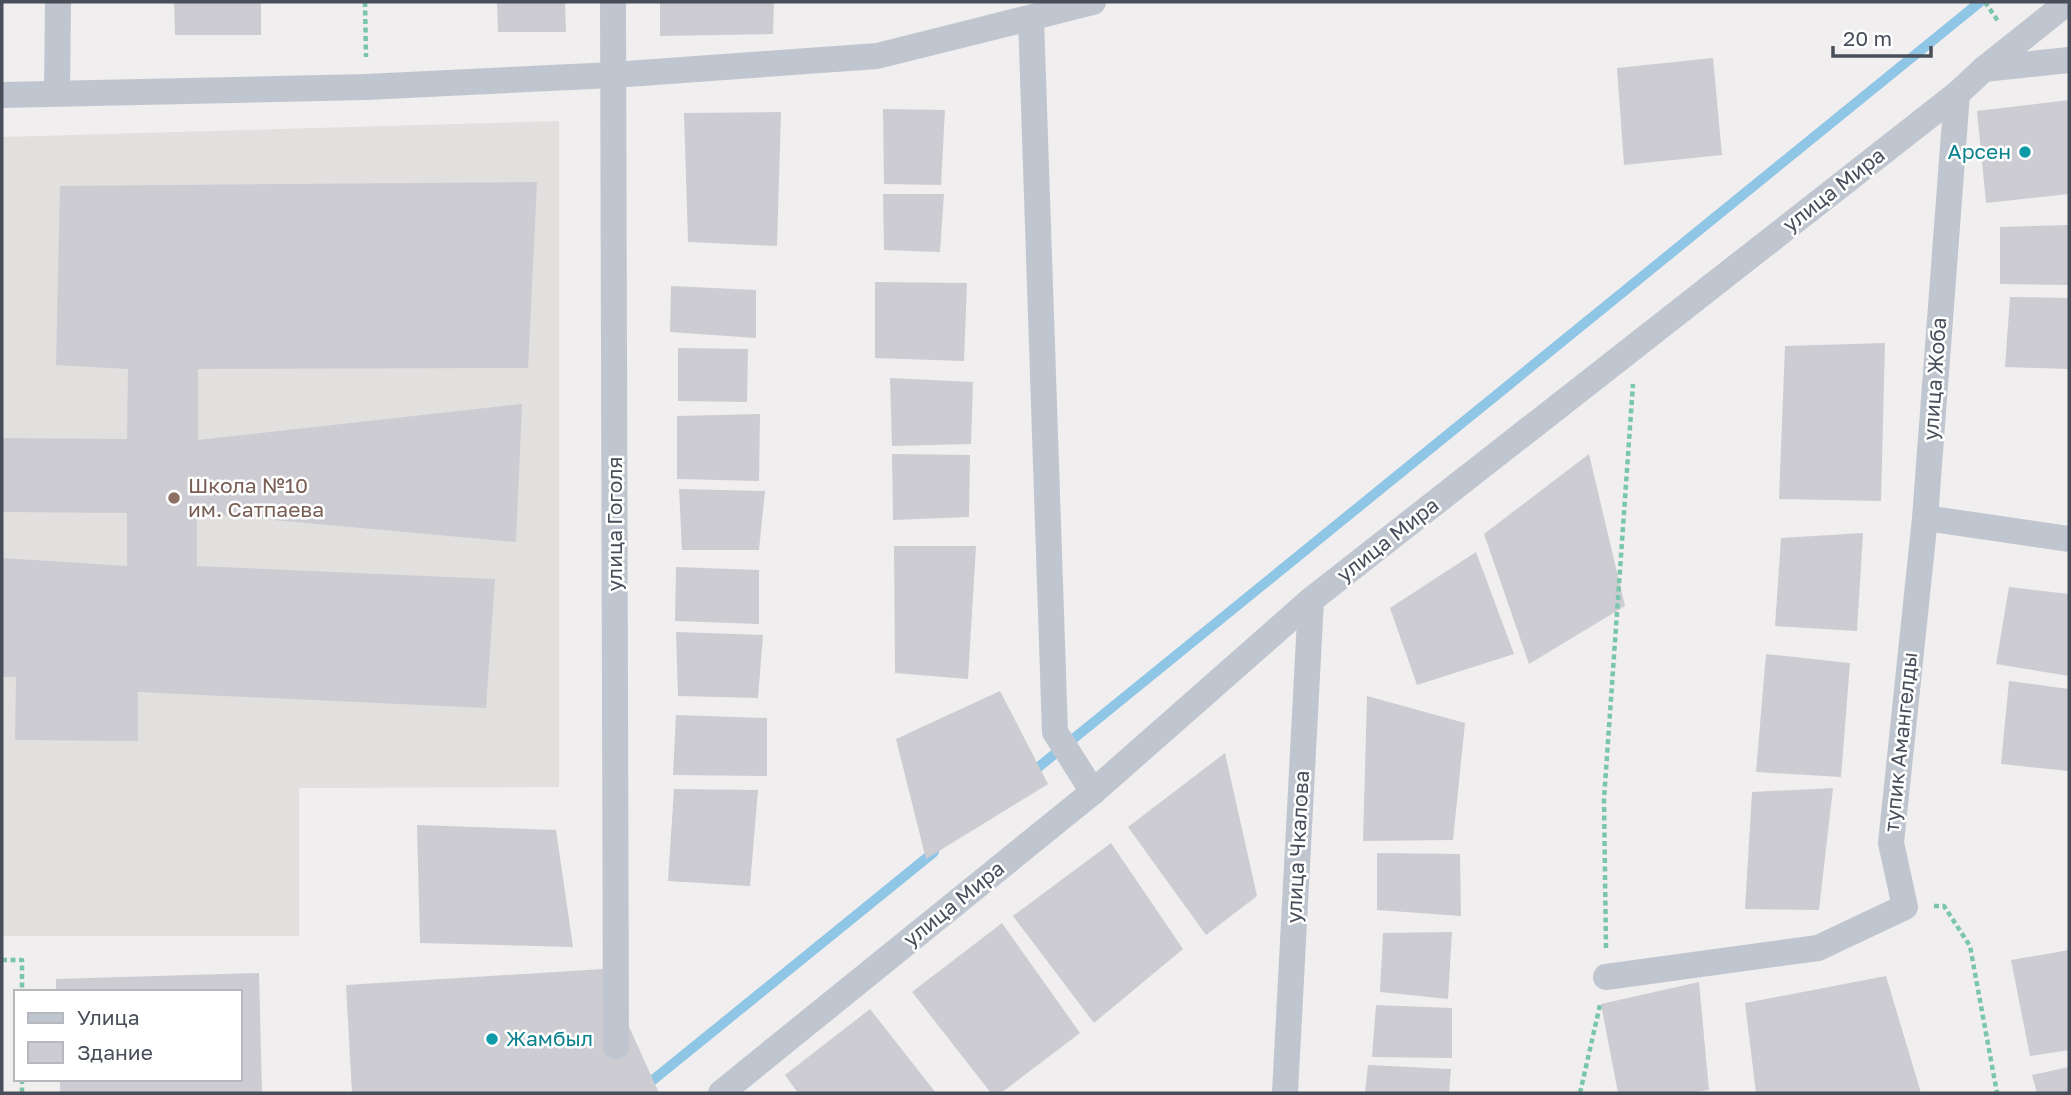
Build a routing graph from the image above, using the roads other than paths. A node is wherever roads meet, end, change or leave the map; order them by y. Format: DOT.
graph roads {
  1 [pos="58,2"];
  2 [pos="613,2"];
  3 [pos="1093,2"];
  4 [pos="2068,2"];
  5 [pos="1031,18"];
  6 [pos="2069,60"];
  7 [pos="1984,69"];
  8 [pos="613,75"];
  9 [pos="57,92"];
  10 [pos="1957,94"];
  11 [pos="2,95"];
  12 [pos="1925,518"];
  13 [pos="2069,539"];
  14 [pos="1311,600"];
  15 [pos="1093,792"];
  16 [pos="1606,977"];
  17 [pos="617,1046"];
  18 [pos="721,1093"];
  19 [pos="1285,1093"];
  1 -- 9 [label="street"];
  2 -- 8 [label="street, улица Гоголя"];
  3 -- 5 [label="street"];
  4 -- 7 [label="street, улица Мира"];
  5 -- 8 [label="street"];
  5 -- 15 [label="street"];
  6 -- 7 [label="street"];
  7 -- 10 [label="street, улица Мира"];
  8 -- 9 [label="street"];
  8 -- 17 [label="street, улица Гоголя"];
  9 -- 11 [label="street"];
  10 -- 12 [label="street, улица Жоба"];
  10 -- 14 [label="street, улица Мира"];
  12 -- 13 [label="street"];
  12 -- 16 [label="street, тупик Амангелды"];
  14 -- 15 [label="street, улица Мира"];
  14 -- 19 [label="street, улица Чкалова"];
  15 -- 18 [label="street, улица Мира"];
}
